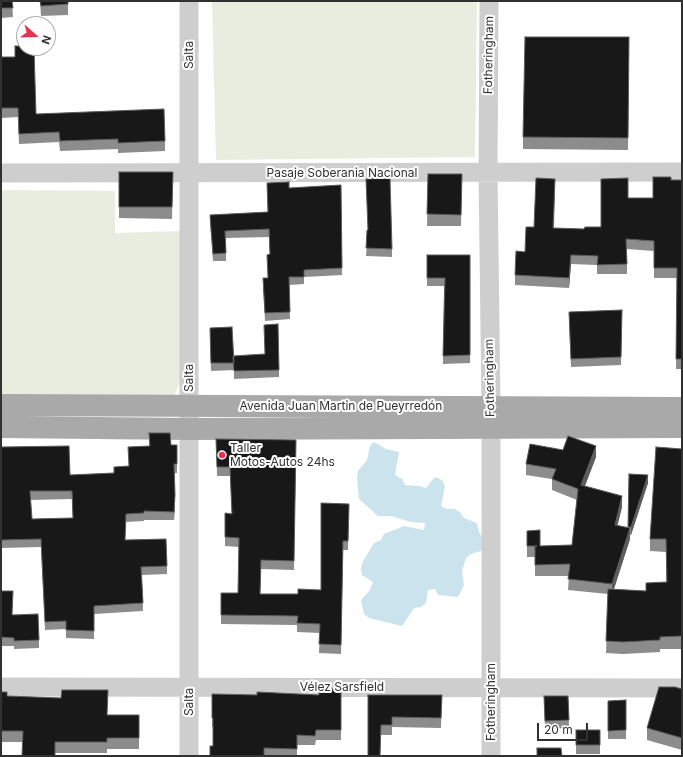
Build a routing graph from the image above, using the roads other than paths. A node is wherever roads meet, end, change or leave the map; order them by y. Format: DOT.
graph roads {
  1 [pos="189,1"];
  2 [pos="490,1"];
  3 [pos="488,172"];
  4 [pos="682,172"];
  5 [pos="1,173"];
  6 [pos="188,173"];
  7 [pos="1,405"];
  8 [pos="189,406"];
  9 [pos="682,408"];
  10 [pos="491,417"];
  11 [pos="1,427"];
  12 [pos="682,427"];
  13 [pos="189,428"];
  14 [pos="1,687"];
  15 [pos="189,687"];
  16 [pos="492,688"];
  17 [pos="682,688"];
  18 [pos="189,756"];
  19 [pos="491,756"];
  1 -- 6 [label="street, Salta"];
  2 -- 3 [label="street, Fotheringham"];
  3 -- 4 [label="street, Pasaje Soberania Nacional"];
  3 -- 6 [label="street, Pasaje Soberania Nacional"];
  3 -- 10 [label="street, Fotheringham"];
  5 -- 6 [label="street, Pasaje Soberania Nacional"];
  6 -- 8 [label="street, Salta"];
  7 -- 8 [label="main road, Avenida Juan Martin de Pueyrredón"];
  8 -- 10 [label="main road, Avenida Juan Martin de Pueyrredón"];
  8 -- 13 [label="street, Salta"];
  9 -- 10 [label="main road, Avenida Juan Martin de Pueyrredón"];
  10 -- 12 [label="main road, Avenida Juan Martin de Pueyrredón"];
  10 -- 13 [label="main road, Avenida Juan Martin de Pueyrredón"];
  10 -- 16 [label="street, Fotheringham"];
  11 -- 13 [label="main road, Avenida Juan Martin de Pueyrredón"];
  13 -- 15 [label="street, Salta"];
  14 -- 15 [label="street, Vélez Sarsfield"];
  15 -- 16 [label="street, Vélez Sarsfield"];
  15 -- 18 [label="street, Salta"];
  16 -- 17 [label="street, Vélez Sarsfield"];
  16 -- 19 [label="street, Fotheringham"];
}
